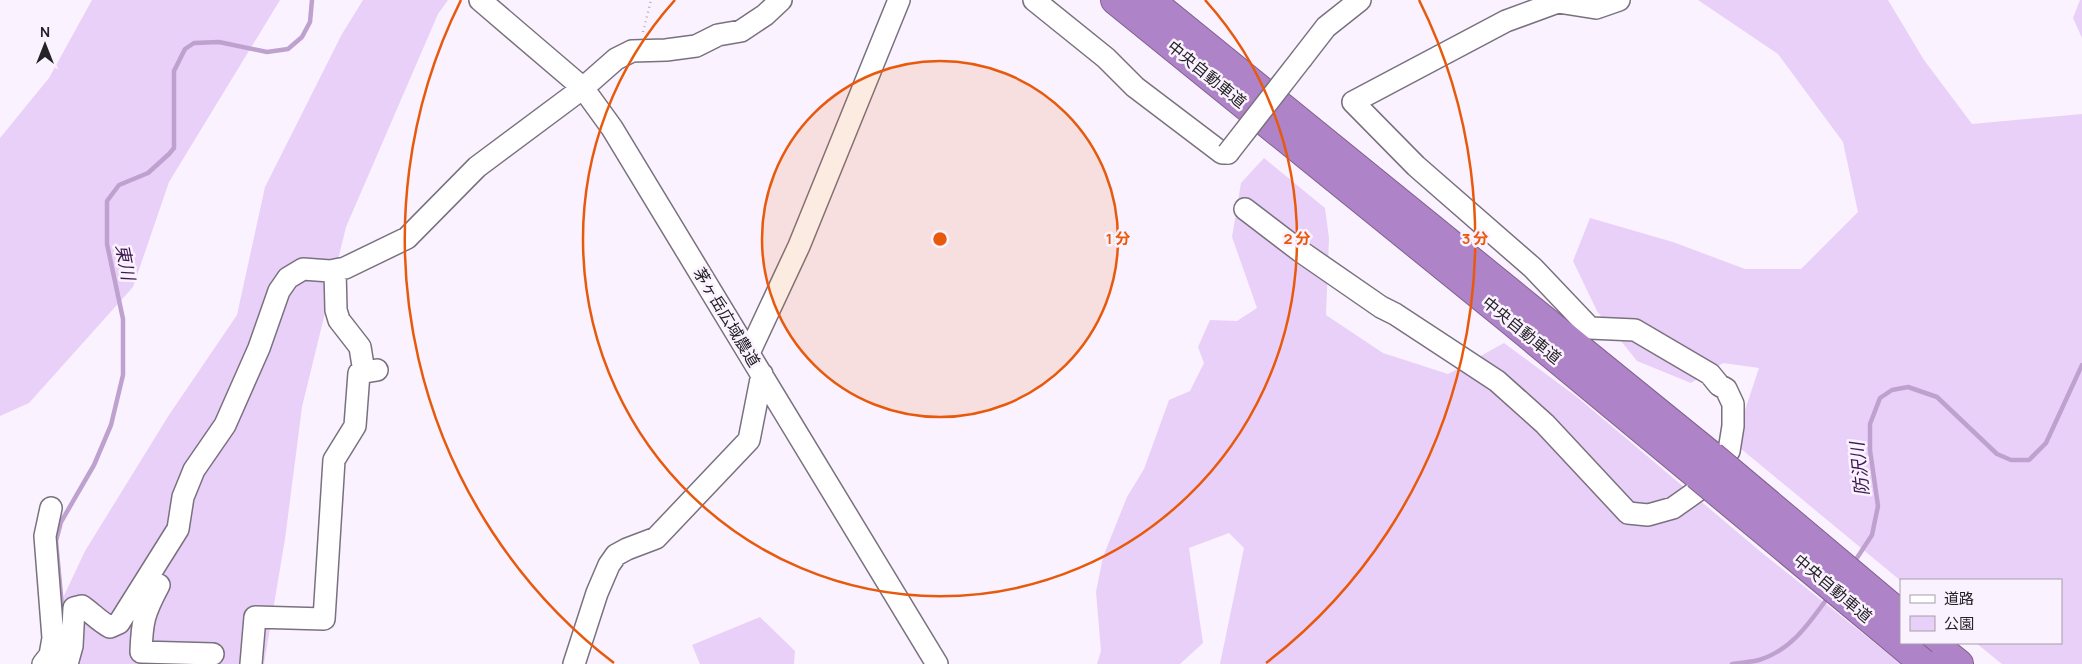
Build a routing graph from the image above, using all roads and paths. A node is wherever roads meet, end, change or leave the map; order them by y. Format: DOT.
graph roads {
  1 [pos="480,0"];
  2 [pos="651,0"];
  3 [pos="781,0"];
  4 [pos="899,0"];
  5 [pos="1034,0"];
  6 [pos="1115,0"];
  7 [pos="1150,0"];
  8 [pos="1360,0"];
  9 [pos="1618,0"];
  10 [pos="632,51"];
  11 [pos="583,88"];
  12 [pos="1245,209"];
  13 [pos="335,270"];
  14 [pos="749,353"];
  15 [pos="762,374"];
  16 [pos="1705,466"];
  17 [pos="51,508"];
  18 [pos="157,564"];
  19 [pos="1900,614"];
  20 [pos="1900,629"];
  21 [pos="1918,644"];
  22 [pos="213,654"];
  23 [pos="1930,654"];
  24 [pos="178,658"];
  25 [pos="43,664"];
  26 [pos="67,664"];
  27 [pos="251,664"];
  28 [pos="574,664"];
  29 [pos="937,664"];
  30 [pos="1959,664"];
  1 -- 11 [label="street, 茅ヶ岳広域農道"];
  2 -- 10 [label="path"];
  3 -- 10 [label="street"];
  4 -- 14 [label="street"];
  5 -- 8 [label="street, bridge"];
  6 -- 16 [label="highway, 中央自動車道"];
  7 -- 16 [label="highway, 中央自動車道"];
  9 -- 12 [label="street"];
  10 -- 11 [label="street"];
  11 -- 13 [label="street"];
  11 -- 14 [label="street, 茅ヶ岳広域農道"];
  13 -- 18 [label="street"];
  13 -- 27 [label="street"];
  14 -- 15 [label="street, 茅ヶ岳広域農道"];
  15 -- 28 [label="street"];
  15 -- 29 [label="street, 茅ヶ岳広域農道"];
  16 -- 19 [label="highway, 中央自動車道, bridge"];
  16 -- 20 [label="highway, 中央自動車道, bridge"];
  17 -- 25 [label="street"];
  18 -- 24 [label="street"];
  18 -- 26 [label="street"];
  21 -- 23 [label="highway, 中央自動車道, bridge"];
  22 -- 24 [label="street"];
  23 -- 30 [label="highway, 中央自動車道"];
}
